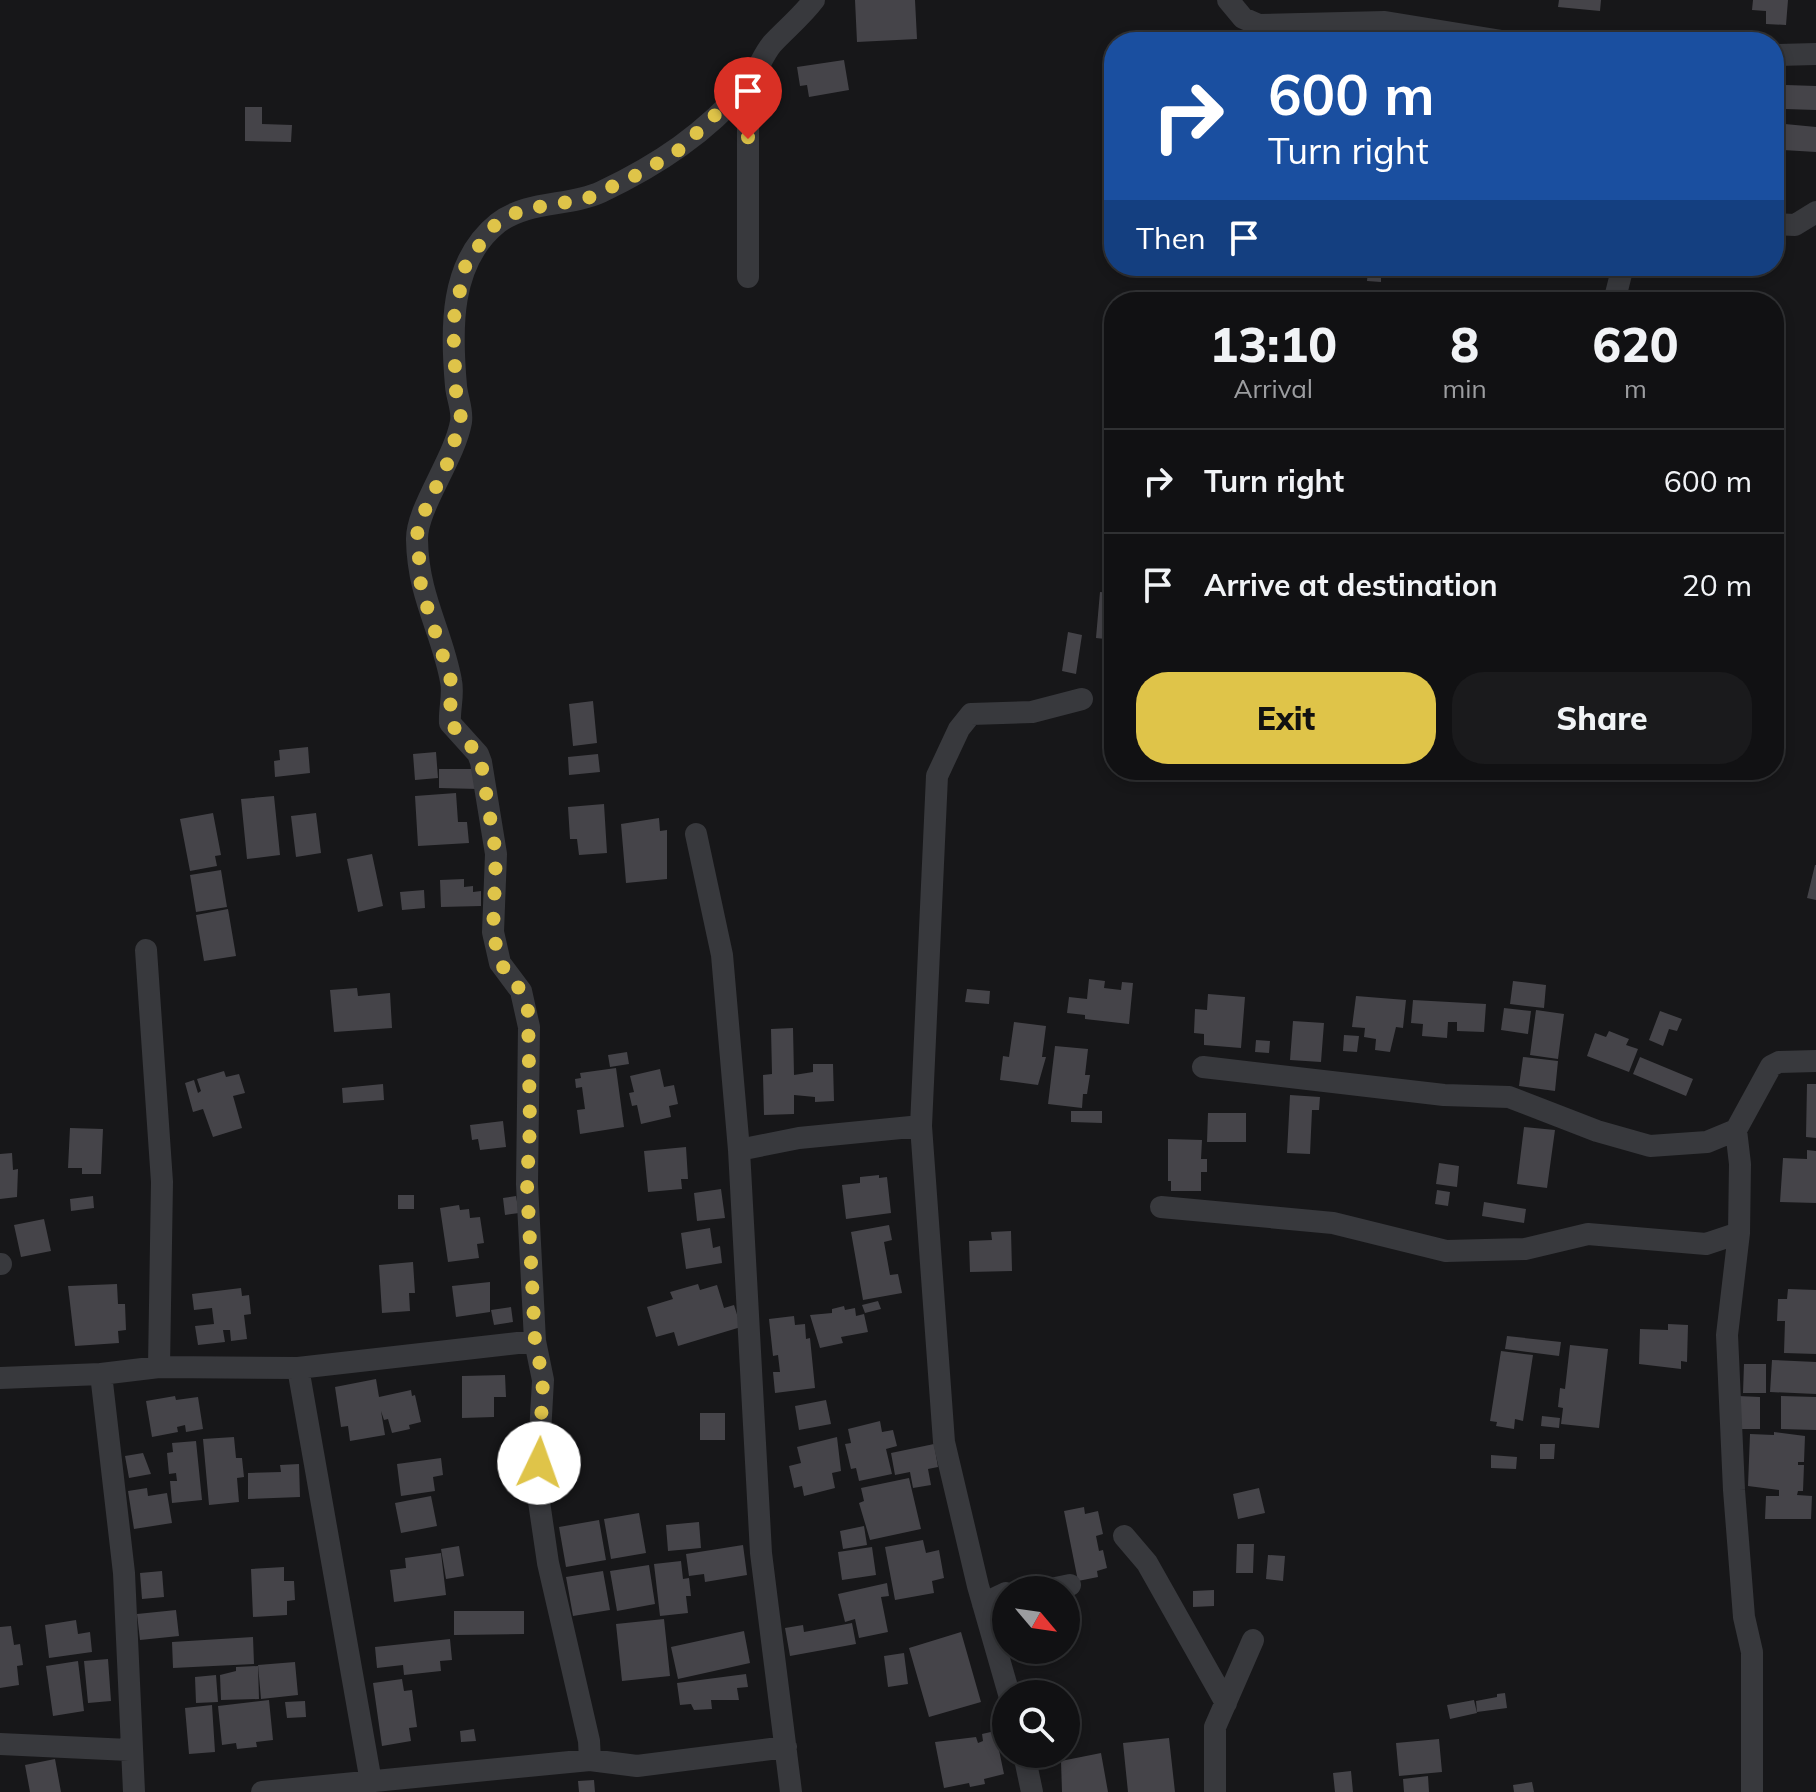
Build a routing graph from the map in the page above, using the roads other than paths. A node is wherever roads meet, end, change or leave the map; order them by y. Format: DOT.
graph roads {
  1 [pos="814,0"];
  2 [pos="1228,0"];
  3 [pos="1446,32"];
  4 [pos="1816,54"];
  5 [pos="1784,55"];
  6 [pos="748,83"];
  7 [pos="1816,212"];
  8 [pos="1784,224"];
  9 [pos="748,277"];
  10 [pos="1082,699"];
  11 [pos="696,834"];
  12 [pos="146,950"];
  13 [pos="1816,1061"];
  14 [pos="1203,1067"];
  15 [pos="921,1126"];
  16 [pos="1736,1130"];
  17 [pos="739,1150"];
  18 [pos="1161,1207"];
  19 [pos="1739,1233"];
  20 [pos="535,1341"];
  21 [pos="159,1367"];
  22 [pos="298,1368"];
  23 [pos="101,1374"];
  24 [pos="0,1378"];
  25 [pos="1124,1536"];
  26 [pos="992,1600"];
  27 [pos="983,1604"];
  28 [pos="1253,1640"];
  29 [pos="1005,1680"];
  30 [pos="1226,1703"];
  31 [pos="0,1744"];
  32 [pos="786,1747"];
  33 [pos="129,1750"];
  34 [pos="590,1760"];
  35 [pos="1027,1768"];
  36 [pos="371,1782"];
  37 [pos="134,1792"];
  38 [pos="262,1792"];
  39 [pos="791,1792"];
  40 [pos="1032,1792"];
  41 [pos="1215,1792"];
  42 [pos="1752,1792"];
  1 -- 6 [label="street"];
  2 -- 3 [label="street"];
  4 -- 5 [label="street"];
  6 -- 9 [label="street"];
  6 -- 20 [label="street"];
  7 -- 8 [label="street"];
  10 -- 15 [label="street"];
  11 -- 17 [label="street"];
  12 -- 21 [label="street"];
  13 -- 16 [label="street"];
  14 -- 16 [label="street"];
  15 -- 17 [label="street"];
  15 -- 27 [label="street"];
  16 -- 19 [label="street"];
  17 -- 32 [label="street"];
  18 -- 19 [label="street"];
  19 -- 42 [label="street"];
  20 -- 22 [label="street"];
  20 -- 34 [label="street"];
  21 -- 22 [label="street"];
  21 -- 23 [label="street"];
  22 -- 36 [label="street"];
  23 -- 24 [label="street"];
  23 -- 33 [label="street"];
  25 -- 30 [label="street"];
  26 -- 27 [label="street"];
  27 -- 29 [label="street"];
  28 -- 30 [label="street"];
  30 -- 41 [label="street"];
  31 -- 33 [label="street"];
  32 -- 34 [label="street"];
  32 -- 39 [label="street"];
  33 -- 37 [label="street"];
  34 -- 36 [label="street"];
  35 -- 40 [label="street"];
  36 -- 38 [label="street"];
}
